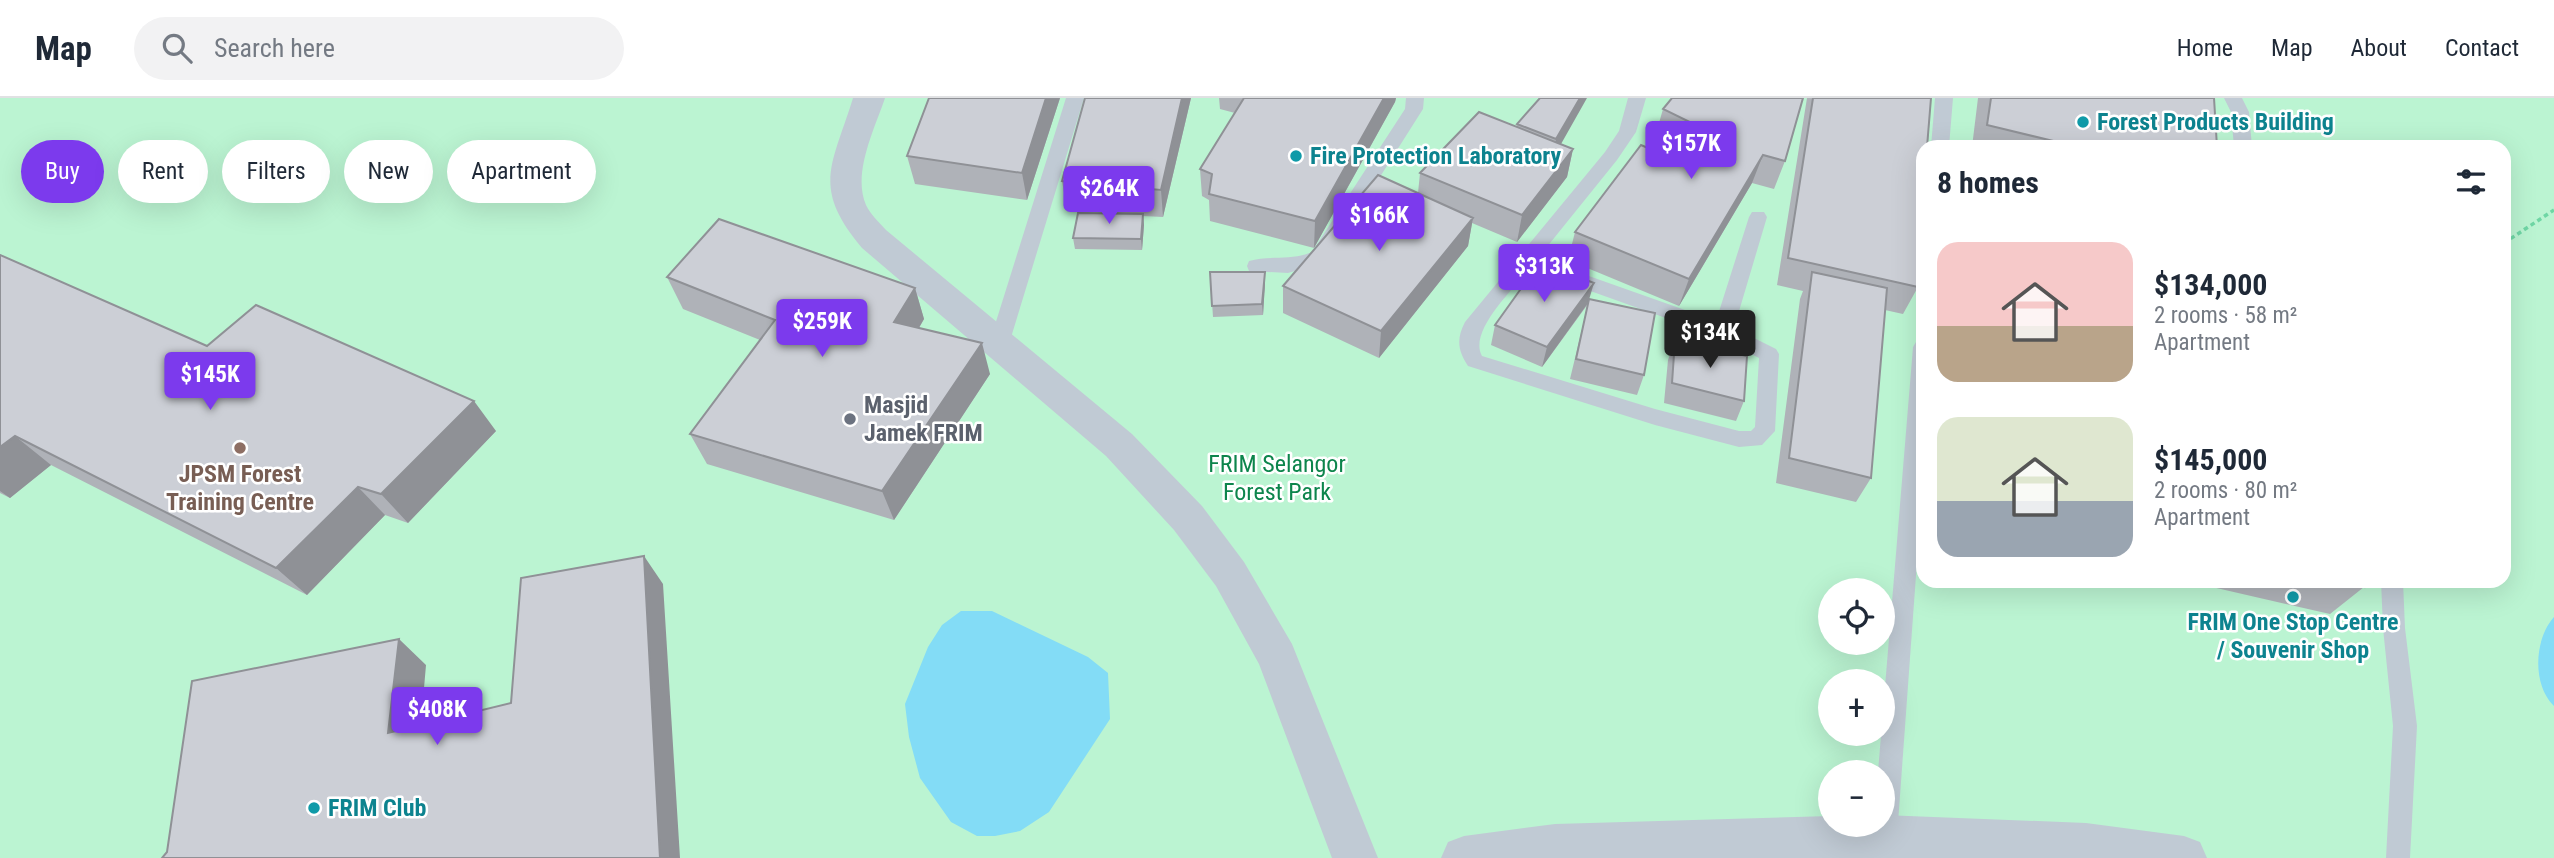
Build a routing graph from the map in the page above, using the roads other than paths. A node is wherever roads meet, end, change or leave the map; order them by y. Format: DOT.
graph roads {
  1 [pos="869,98"];
  2 [pos="1075,98"];
  3 [pos="1415,98"];
  4 [pos="1637,98"];
  5 [pos="1944,98"];
  6 [pos="2233,98"];
  7 [pos="1941,140"];
  8 [pos="2242,140"];
  9 [pos="1758,217"];
  10 [pos="1526,261"];
  11 [pos="1256,266"];
  12 [pos="1723,331"];
  13 [pos="999,344"];
  14 [pos="1916,437"];
  15 [pos="2392,588"];
  16 [pos="1891,760"];
  17 [pos="1885,837"];
  18 [pos="1355,858"];
  19 [pos="1464,858"];
  20 [pos="2184,858"];
  21 [pos="2399,858"];
  1 -- 13 [label="street"];
  2 -- 13 [label="lane"];
  3 -- 11 [label="lane"];
  4 -- 10 [label="lane"];
  5 -- 7 [label="lane"];
  6 -- 8 [label="lane"];
  9 -- 12 [label="lane"];
  10 -- 12 [label="lane"];
  10 -- 12 [label="lane"];
  13 -- 18 [label="street"];
  14 -- 16 [label="lane"];
  15 -- 21 [label="lane"];
  17 -- 19 [label="street"];
  17 -- 20 [label="street"];
}
